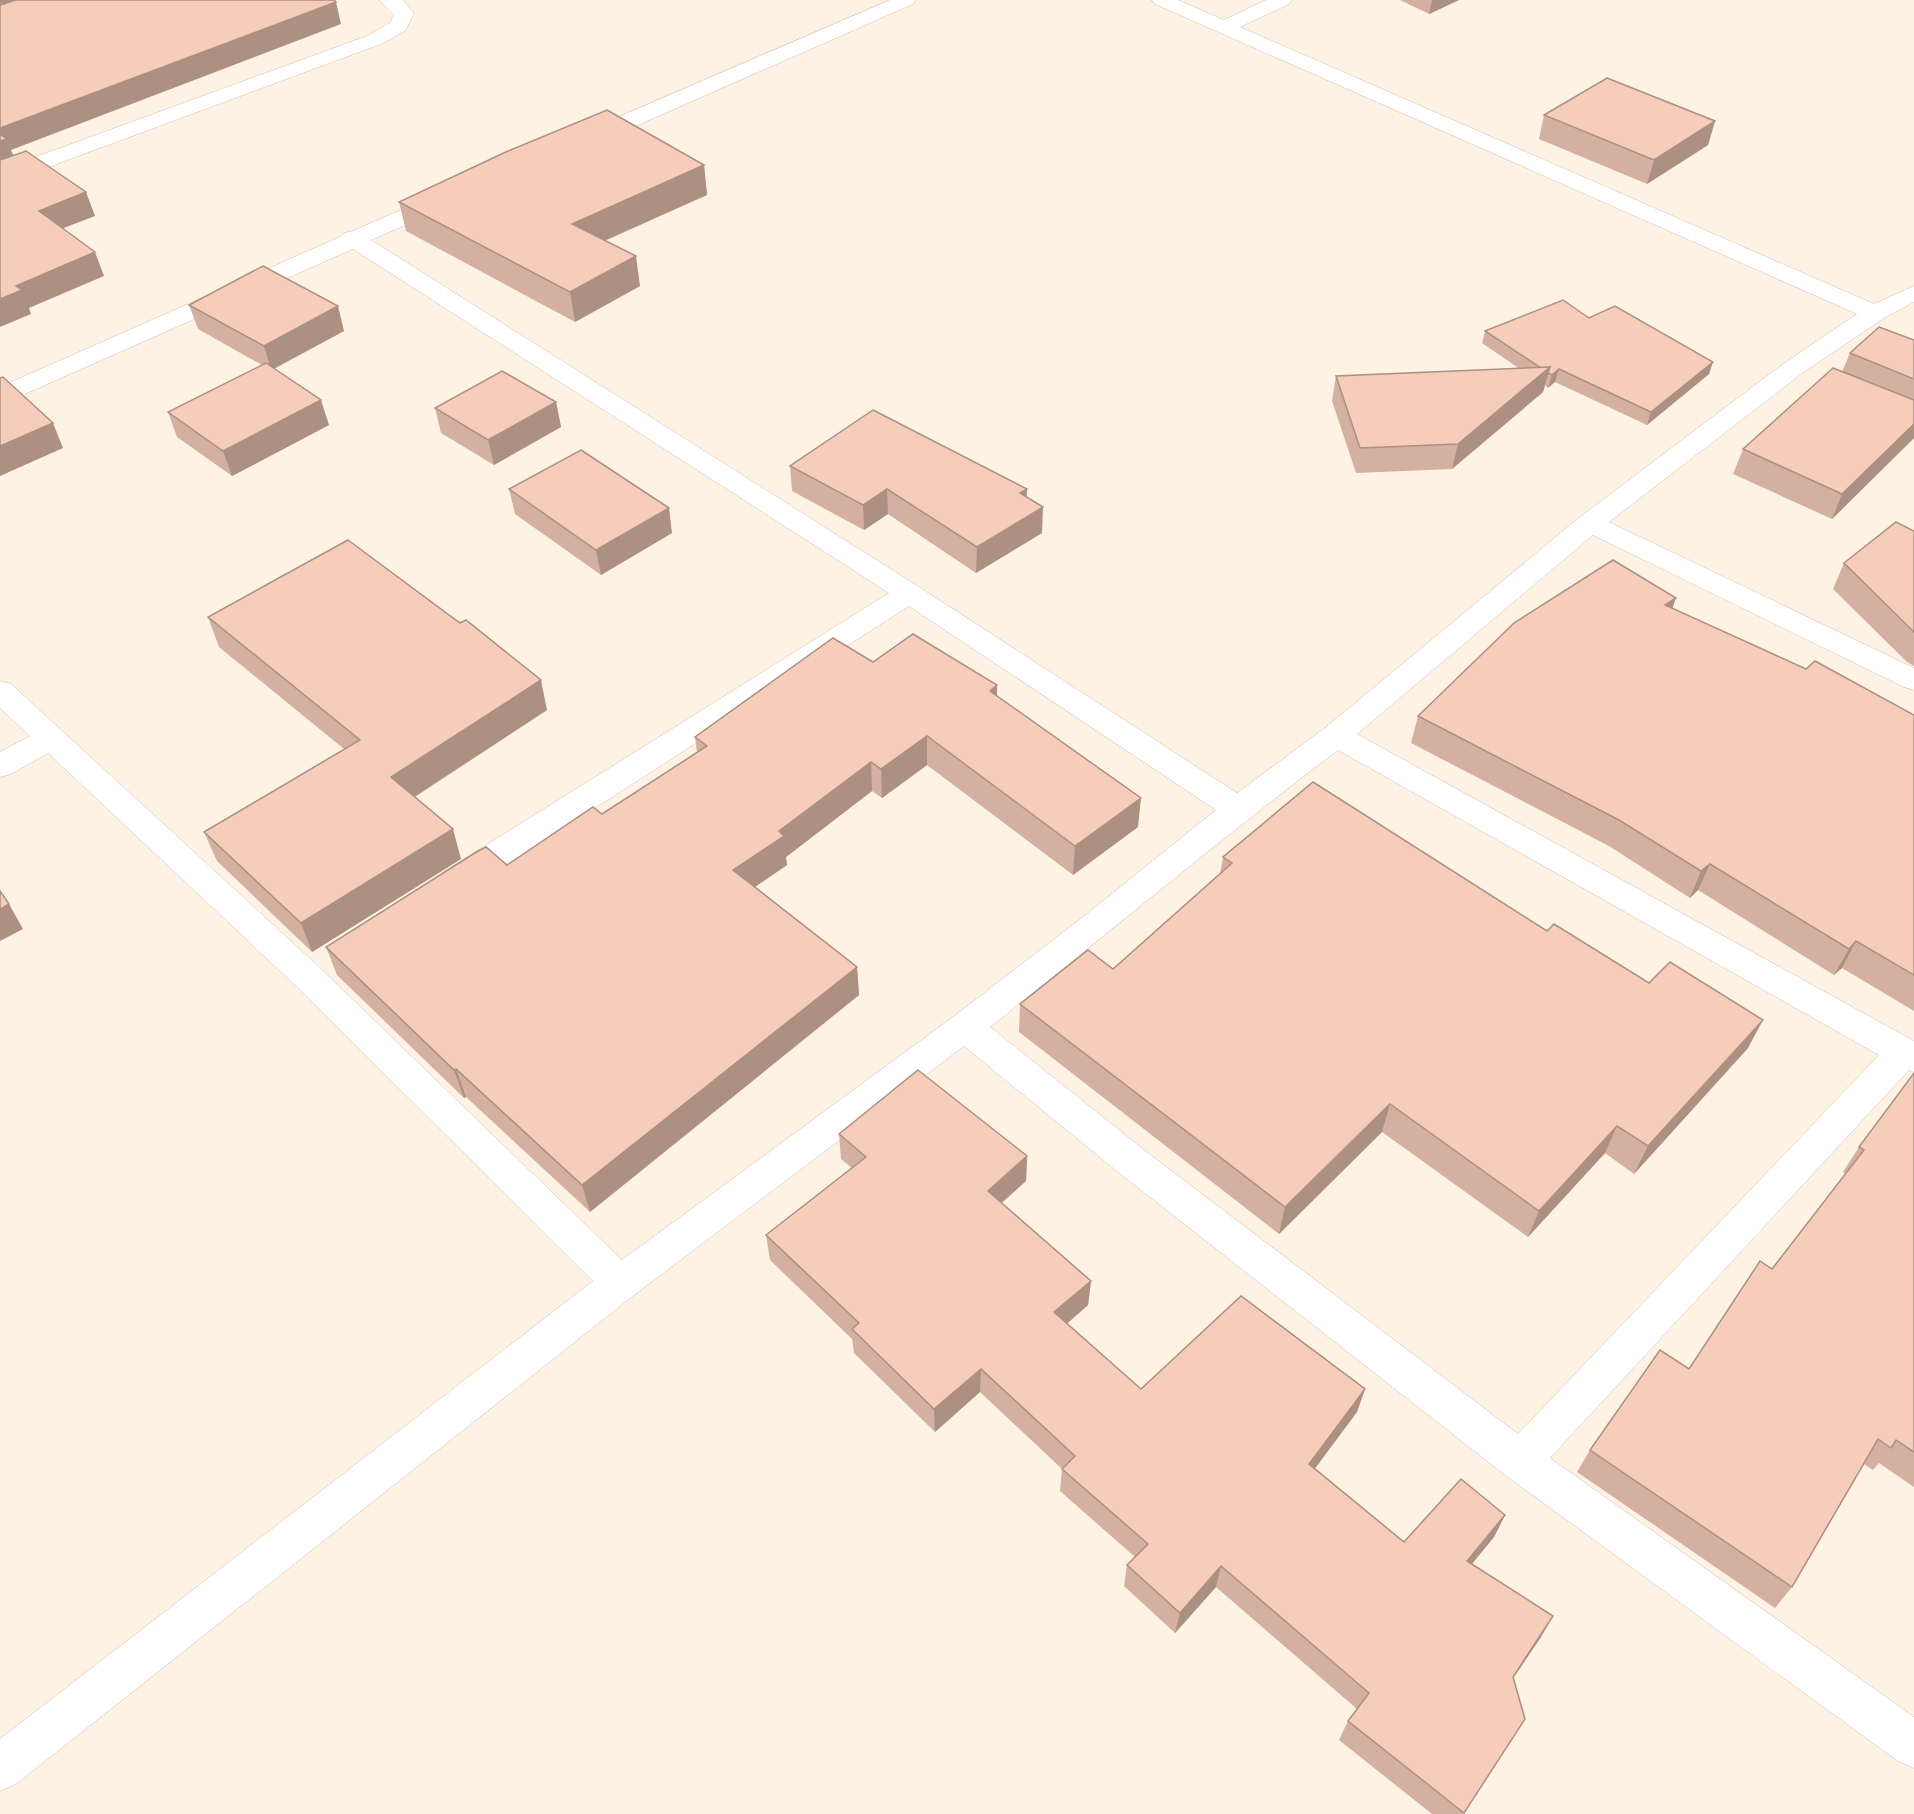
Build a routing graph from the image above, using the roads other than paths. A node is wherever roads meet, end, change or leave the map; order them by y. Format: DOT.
graph roads {
  1 [pos="389,0"];
  2 [pos="906,0"];
  3 [pos="1162,0"];
  4 [pos="1282,0"];
  5 [pos="1224,27"];
  6 [pos="568,147"];
  7 [pos="0,178"];
  8 [pos="460,192"];
  9 [pos="352,238"];
  10 [pos="1914,293"];
  11 [pos="1875,313"];
  12 [pos="0,396"];
  13 [pos="1590,523"];
  14 [pos="909,593"];
  15 [pos="1914,680"];
  16 [pos="0,691"];
  17 [pos="1336,736"];
  18 [pos="52,738"];
  19 [pos="0,766"];
  20 [pos="1238,809"];
  21 [pos="436,893"];
  22 [pos="965,1027"];
  23 [pos="1909,1055"];
  24 [pos="621,1283"];
  25 [pos="1520,1461"];
  26 [pos="1914,1745"];
  27 [pos="0,1768"];
  1 -- 7 [label="street"];
  2 -- 6 [label="street"];
  3 -- 5 [label="street"];
  4 -- 5 [label="street"];
  5 -- 11 [label="street"];
  8 -- 9 [label="street"];
  9 -- 12 [label="street"];
  9 -- 14 [label="street"];
  10 -- 11 [label="street"];
  11 -- 13 [label="street"];
  13 -- 15 [label="street"];
  13 -- 17 [label="street"];
  14 -- 20 [label="street"];
  14 -- 21 [label="street"];
  16 -- 18 [label="street"];
  17 -- 20 [label="street"];
  17 -- 23 [label="street"];
  18 -- 19 [label="street"];
  18 -- 24 [label="street"];
  20 -- 22 [label="street"];
  22 -- 24 [label="street"];
  22 -- 25 [label="street"];
  23 -- 25 [label="street"];
  24 -- 27 [label="street"];
  25 -- 26 [label="street"];
}
